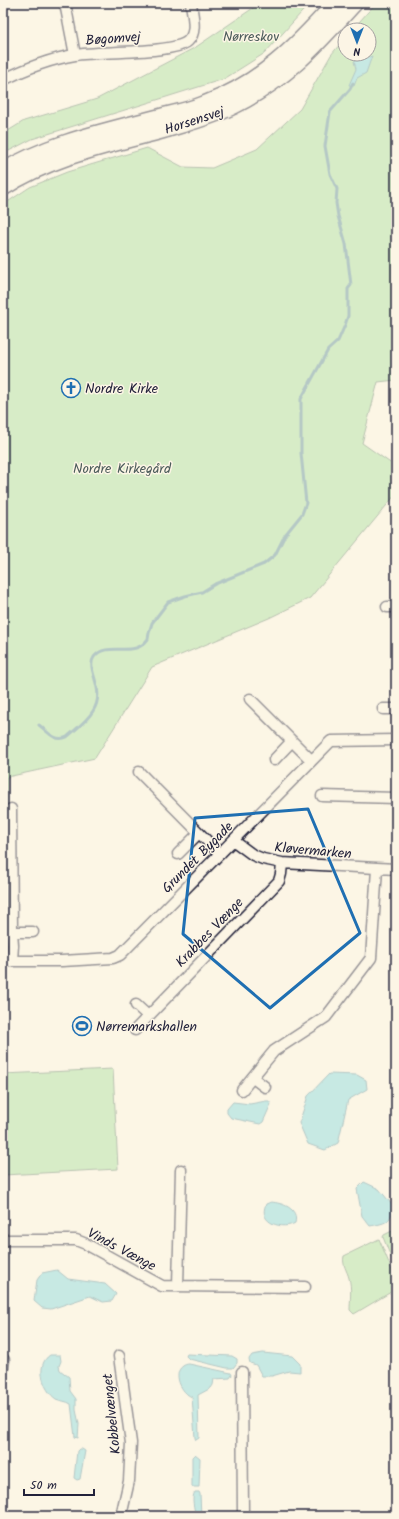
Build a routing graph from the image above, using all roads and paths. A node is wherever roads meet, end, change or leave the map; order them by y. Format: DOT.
graph roads {
  1 [pos="65,3"];
  2 [pos="191,3"];
  3 [pos="335,3"];
  4 [pos="355,3"];
  5 [pos="75,55"];
  6 [pos="3,80"];
  7 [pos="3,171"];
  8 [pos="3,188"];
  9 [pos="250,699"];
  10 [pos="383,709"];
  11 [pos="396,709"];
  12 [pos="396,740"];
  13 [pos="292,741"];
  14 [pos="274,760"];
  15 [pos="312,760"];
  16 [pos="139,772"];
  17 [pos="322,796"];
  18 [pos="396,798"];
  19 [pos="11,809"];
  20 [pos="199,833"];
  21 [pos="234,840"];
  22 [pos="178,854"];
  23 [pos="220,854"];
  24 [pos="282,863"];
  25 [pos="377,868"];
  26 [pos="396,869"];
  27 [pos="12,932"];
  28 [pos="33,932"];
  29 [pos="8,961"];
  30 [pos="136,1005"];
  31 [pos="148,1016"];
  32 [pos="135,1030"];
  33 [pos="253,1078"];
  34 [pos="265,1087"];
  35 [pos="242,1090"];
  36 [pos="181,1170"];
  37 [pos="3,1240"];
  38 [pos="178,1286"];
  39 [pos="305,1287"];
  40 [pos="119,1356"];
  41 [pos="242,1372"];
  42 [pos="121,1516"];
  43 [pos="243,1516"];
  1 -- 5 [label="street"];
  2 -- 5 [label="street, Bøgomvej"];
  3 -- 7 [label="main road, Horsensvej"];
  4 -- 8 [label="main road, Horsensvej"];
  5 -- 6 [label="street, Bøgomvej"];
  9 -- 13 [label="street"];
  10 -- 11 [label="street"];
  12 -- 15 [label="street, Grundet Bygade"];
  13 -- 14 [label="street"];
  13 -- 15 [label="street"];
  15 -- 21 [label="street, Grundet Bygade"];
  16 -- 20 [label="street"];
  17 -- 18 [label="street"];
  19 -- 27 [label="street"];
  20 -- 22 [label="street"];
  20 -- 23 [label="street"];
  21 -- 23 [label="street, Grundet Bygade"];
  21 -- 24 [label="street, Kløvermarken"];
  23 -- 29 [label="street, Grundet Bygade"];
  24 -- 25 [label="street, Kløvermarken"];
  24 -- 31 [label="street, Krabbes Vænge"];
  25 -- 26 [label="street, Kløvermarken"];
  25 -- 33 [label="street"];
  27 -- 28 [label="street"];
  27 -- 29 [label="street"];
  30 -- 31 [label="street"];
  31 -- 32 [label="street, Krabbes Vænge"];
  33 -- 34 [label="street"];
  33 -- 35 [label="street"];
  36 -- 38 [label="street, Vinds Vænge"];
  37 -- 38 [label="street, Vinds Vænge"];
  38 -- 39 [label="street, Vinds Vænge"];
  40 -- 42 [label="street, Kobbelvænget"];
  41 -- 43 [label="street"];
}
